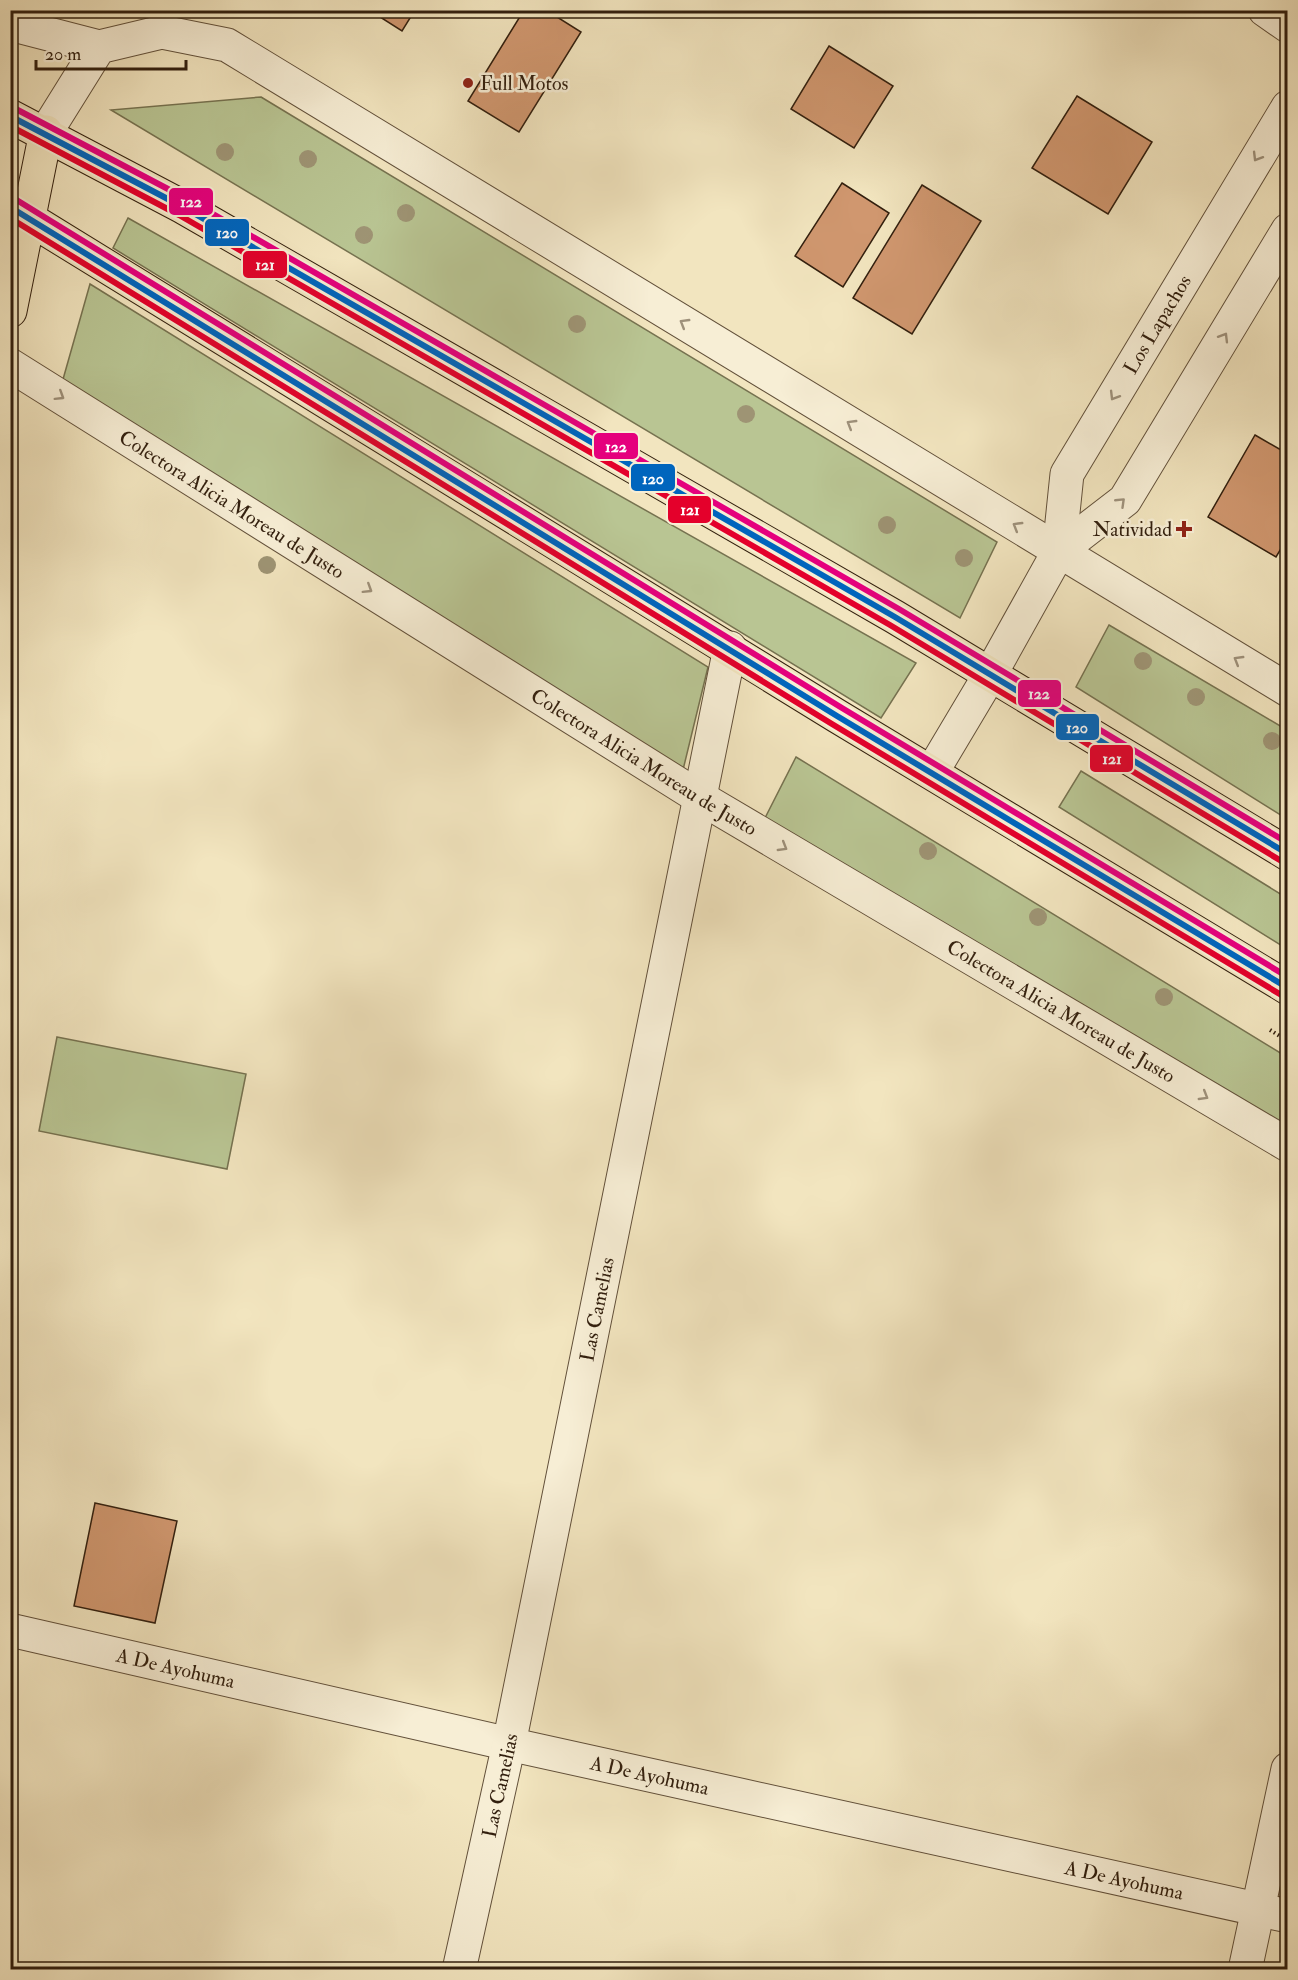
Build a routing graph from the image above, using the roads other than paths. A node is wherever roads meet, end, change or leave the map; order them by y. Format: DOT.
graph roads {
  1 [pos="1265,10"];
  2 [pos="10,24"];
  3 [pos="1287,26"];
  4 [pos="99,46"];
  5 [pos="1287,107"];
  6 [pos="10,116"];
  7 [pos="46,132"];
  8 [pos="21,212"];
  9 [pos="1287,230"];
  10 [pos="10,311"];
  11 [pos="10,365"];
  12 [pos="1059,551"];
  13 [pos="730,648"];
  14 [pos="992,673"];
  15 [pos="1287,690"];
  16 [pos="932,772"];
  17 [pos="699,797"];
  18 [pos="1287,854"];
  19 [pos="1287,988"];
  20 [pos="1287,1145"];
  21 [pos="10,1630"];
  22 [pos="509,1744"];
  23 [pos="1287,1769"];
  24 [pos="1273,1912"];
  25 [pos="459,1970"];
  26 [pos="1245,1970"];
  1 -- 3 [label="street"];
  2 -- 4 [label="street"];
  4 -- 7 [label="street"];
  12 -- 4 [label="street, one-way"];
  5 -- 12 [label="street, Los Lapachos, one-way"];
  6 -- 7 [label="main road"];
  7 -- 8 [label="main road"];
  7 -- 14 [label="main road"];
  8 -- 10 [label="main road"];
  8 -- 13 [label="main road"];
  12 -- 9 [label="street, Los Lapachos, one-way"];
  11 -- 17 [label="street, Colectora Alicia Moreau de Justo, one-way"];
  12 -- 14 [label="street, Los Lapachos"];
  15 -- 12 [label="street, one-way"];
  13 -- 16 [label="main road"];
  13 -- 17 [label="street, Las Camelias"];
  14 -- 16 [label="street, Los Lapachos"];
  14 -- 18 [label="main road"];
  16 -- 19 [label="main road"];
  17 -- 20 [label="street, Colectora Alicia Moreau de Justo, one-way"];
  17 -- 22 [label="street, Las Camelias"];
  21 -- 22 [label="street, A De Ayohuma"];
  22 -- 24 [label="street, A De Ayohuma"];
  22 -- 25 [label="street, Las Camelias"];
  23 -- 24 [label="street"];
  24 -- 26 [label="street"];
}
